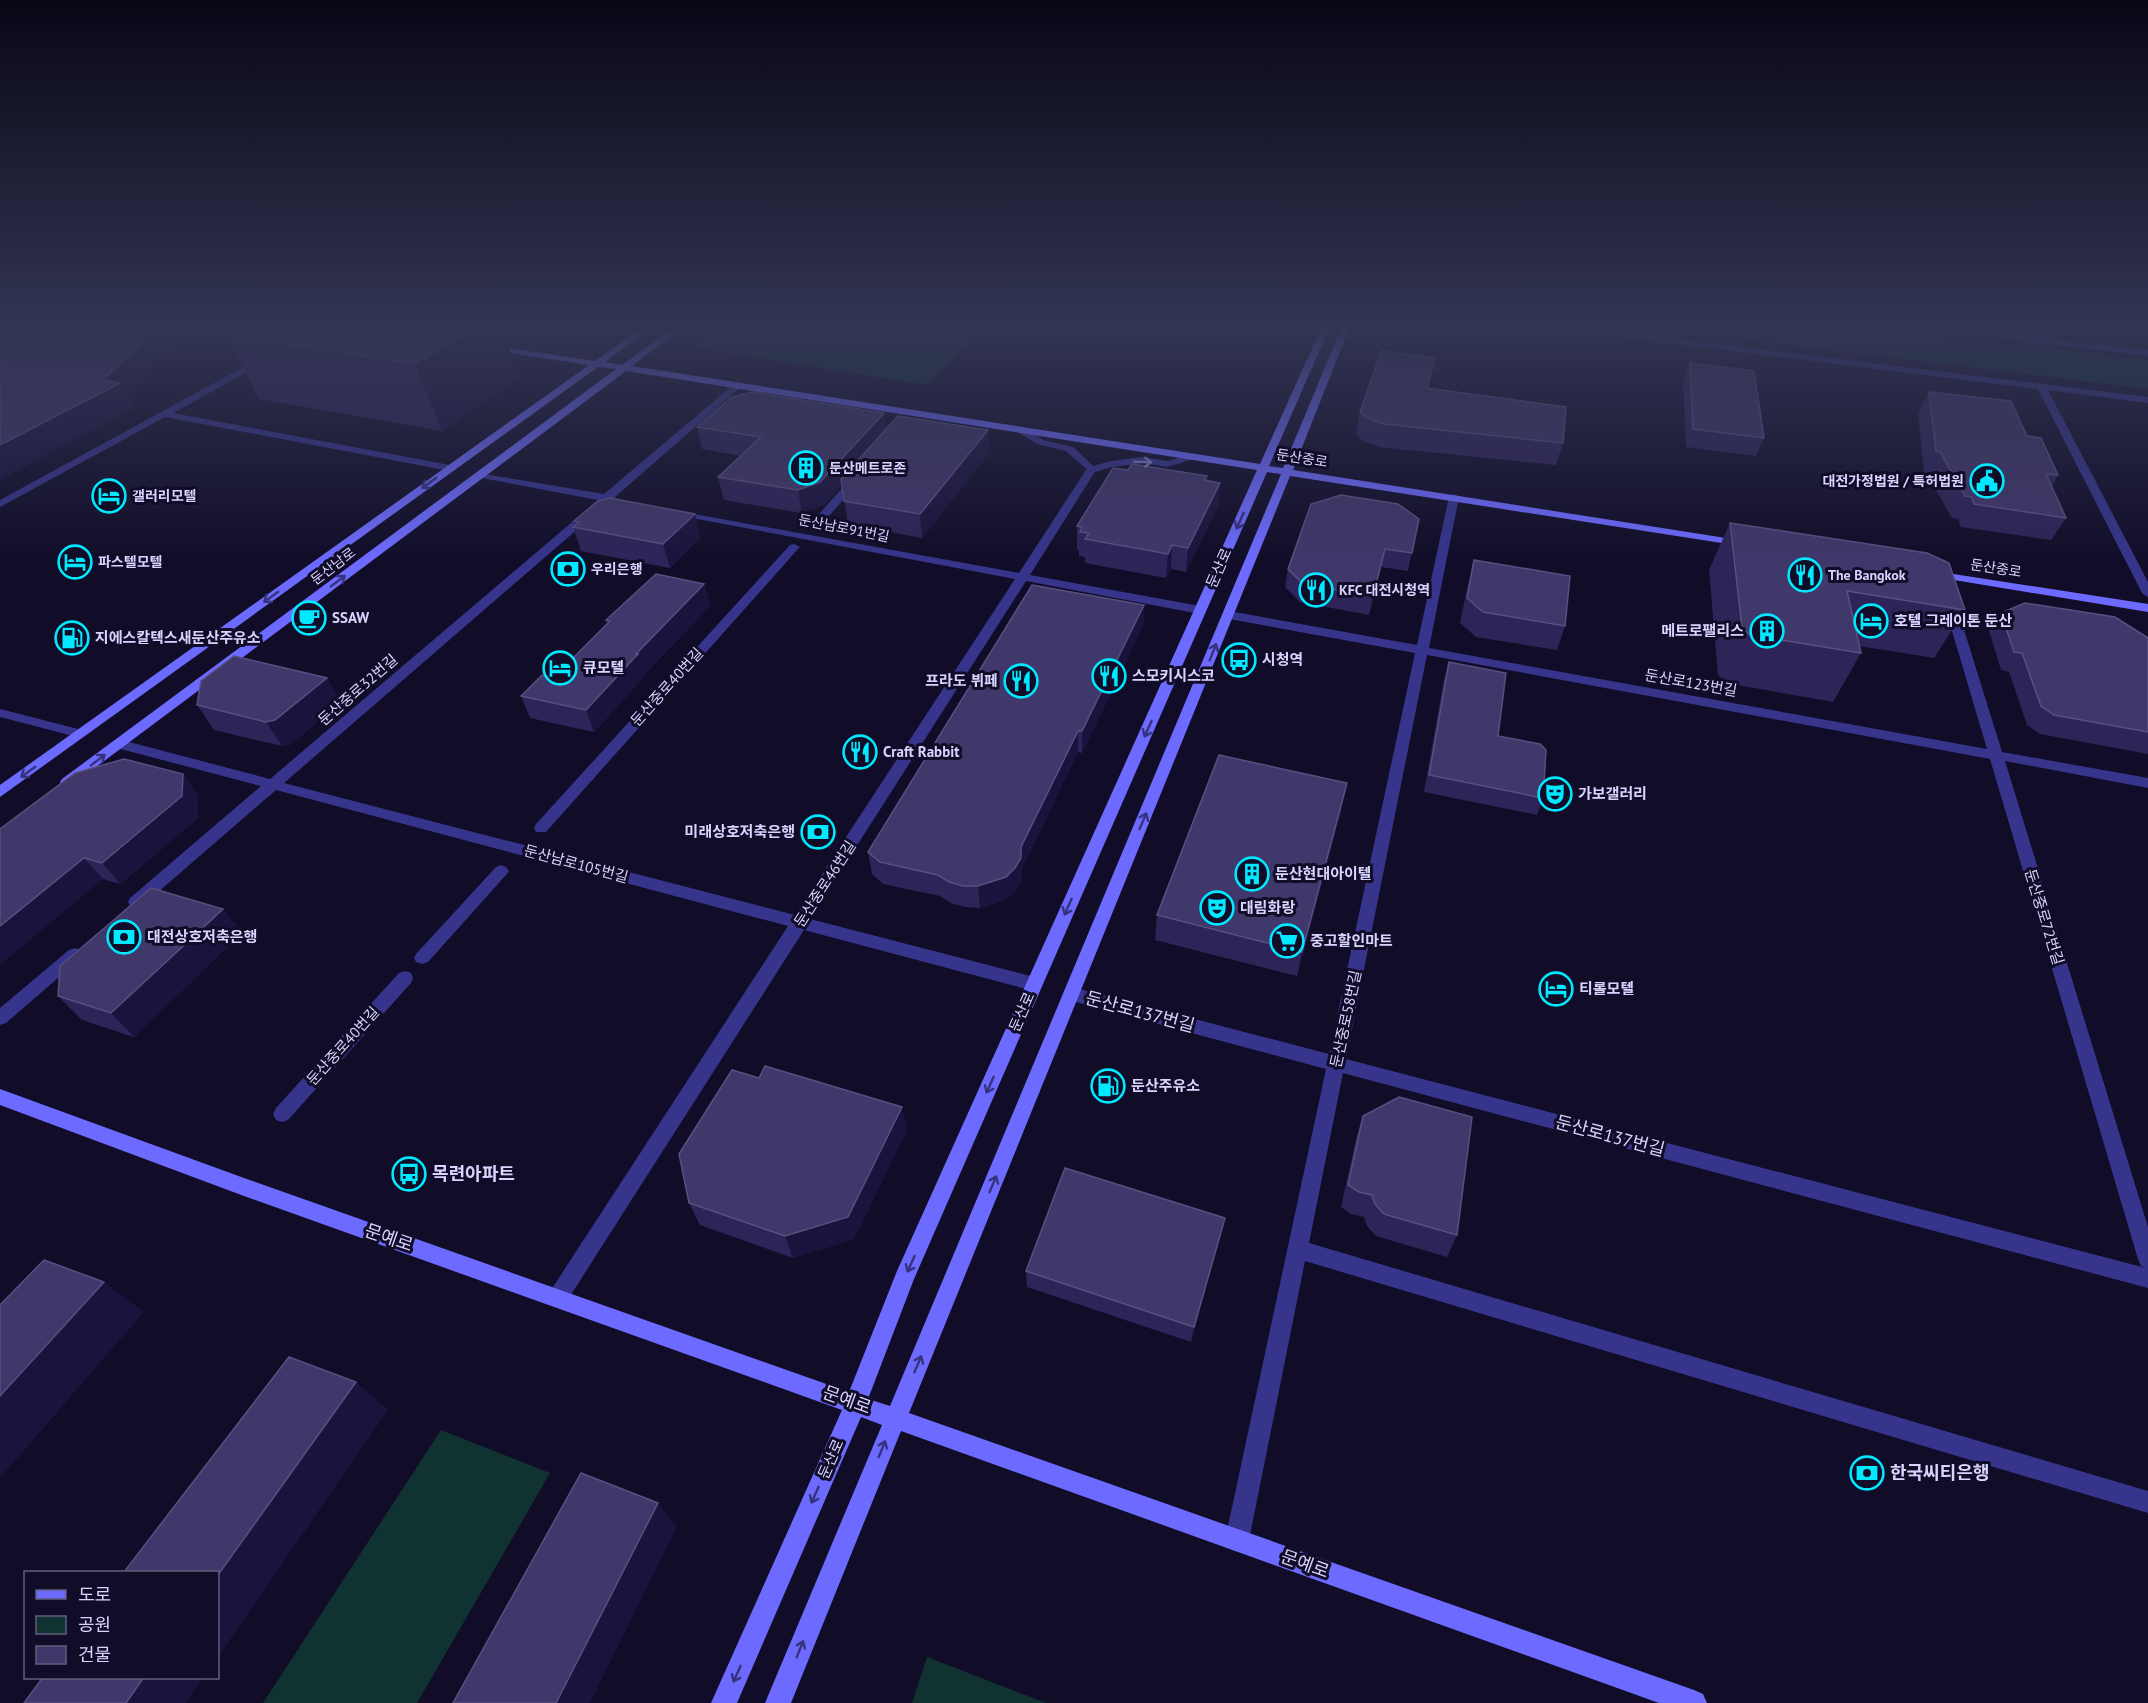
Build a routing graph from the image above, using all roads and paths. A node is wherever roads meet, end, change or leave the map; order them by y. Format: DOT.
graph roads {
  1 [pos="183,403"];
  2 [pos="541,403"];
  3 [pos="577,403"];
  4 [pos="717,403"];
  5 [pos="849,403"];
  6 [pos="1292,403"];
  7 [pos="1315,403"];
  8 [pos="2050,403"];
  9 [pos="164,414"];
  10 [pos="1023,431"];
  11 [pos="1195,457"];
  12 [pos="1264,467"];
  13 [pos="450,468"];
  14 [pos="1091,470"];
  15 [pos="863,471"];
  16 [pos="1287,471"];
  17 [pos="482,475"];
  18 [pos="1454,497"];
  19 [pos="606,498"];
  20 [pos="627,502"];
  21 [pos="0,504"];
  22 [pos="660,508"];
  23 [pos="817,523"];
  24 [pos="1752,545"];
  25 [pos="794,547"];
  26 [pos="1919,572"];
  27 [pos="1941,575"];
  28 [pos="1022,577"];
  29 [pos="2148,593"];
  30 [pos="2148,608"];
  31 [pos="1200,610"];
  32 [pos="1228,615"];
  33 [pos="1422,650"];
  34 [pos="0,713"];
  35 [pos="81,734"];
  36 [pos="118,744"];
  37 [pos="1995,755"];
  38 [pos="2148,783"];
  39 [pos="273,784"];
  40 [pos="0,792"];
  41 [pos="55,792"];
  42 [pos="540,828"];
  43 [pos="501,871"];
  44 [pos="123,913"];
  45 [pos="799,922"];
  46 [pos="88,943"];
  47 [pos="422,958"];
  48 [pos="405,978"];
  49 [pos="1034,984"];
  50 [pos="1072,994"];
  51 [pos="0,1018"];
  52 [pos="1336,1064"];
  53 [pos="0,1097"];
  54 [pos="282,1114"];
  55 [pos="1298,1249"];
  56 [pos="2148,1259"];
  57 [pos="2148,1278"];
  58 [pos="558,1297"];
  59 [pos="856,1403"];
  60 [pos="895,1418"];
  61 [pos="2148,1502"];
  62 [pos="1237,1540"];
  63 [pos="724,1703"];
  64 [pos="778,1703"];
  65 [pos="1695,1703"];
  1 -- 9 [label="street"];
  2 -- 13 [label="main road, 둔산남로"];
  3 -- 17 [label="main road, 둔산남로"];
  4 -- 19 [label="street, 둔산중로32번길"];
  5 -- 10 [label="main road, 둔산중로"];
  6 -- 12 [label="main road, 둔산로"];
  7 -- 16 [label="main road, 둔산로"];
  8 -- 29 [label="street"];
  9 -- 13 [label="street"];
  9 -- 21 [label="street"];
  10 -- 11 [label="main road, 둔산중로"];
  10 -- 14 [label="street"];
  11 -- 12 [label="main road, 둔산중로"];
  14 -- 11 [label="street, one-way"];
  12 -- 16 [label="main road, 둔산중로"];
  12 -- 31 [label="main road, 둔산로, one-way"];
  13 -- 35 [label="main road, 둔산남로, one-way"];
  14 -- 28 [label="street, 둔산중로46번길"];
  15 -- 23 [label="street"];
  16 -- 18 [label="main road, 둔산중로"];
  16 -- 32 [label="main road, 둔산로"];
  17 -- 19 [label="street"];
  36 -- 17 [label="main road, 둔산남로, one-way"];
  18 -- 24 [label="main road, 둔산중로"];
  18 -- 33 [label="street, 둔산중로58번길"];
  19 -- 20 [label="street"];
  19 -- 39 [label="street, 둔산중로32번길"];
  22 -- 28 [label="street, 둔산남로91번길"];
  25 -- 42 [label="street, 둔산중로40번길"];
  26 -- 27 [label="main road, 둔산중로"];
  27 -- 30 [label="main road, 둔산중로"];
  27 -- 37 [label="street, 둔산중로72번길"];
  28 -- 31 [label="street, 둔산남로91번길"];
  28 -- 45 [label="street, 둔산중로46번길"];
  31 -- 49 [label="main road, 둔산로, one-way"];
  32 -- 33 [label="street, 둔산로123번길"];
  50 -- 32 [label="main road, 둔산로, one-way"];
  33 -- 37 [label="street, 둔산로123번길"];
  33 -- 52 [label="street, 둔산중로58번길"];
  34 -- 35 [label="street"];
  35 -- 40 [label="main road, 둔산남로, one-way"];
  36 -- 39 [label="street, 둔산남로105번길"];
  41 -- 36 [label="main road, 둔산남로, one-way"];
  37 -- 38 [label="street, 둔산로123번길"];
  37 -- 56 [label="street, 둔산중로72번길"];
  39 -- 44 [label="street, 둔산중로32번길"];
  39 -- 45 [label="street, 둔산남로105번길"];
  43 -- 47 [label="street"];
  45 -- 49 [label="street, 둔산남로105번길"];
  45 -- 58 [label="street, 둔산중로46번길"];
  46 -- 51 [label="street"];
  48 -- 54 [label="street, 둔산중로40번길"];
  49 -- 59 [label="main road, 둔산로, one-way"];
  50 -- 52 [label="street, 둔산로137번길"];
  60 -- 50 [label="main road, 둔산로, one-way"];
  52 -- 55 [label="street, 둔산중로58번길"];
  52 -- 57 [label="street, 둔산로137번길"];
  53 -- 58 [label="main road, 문예로"];
  55 -- 61 [label="street"];
  55 -- 62 [label="street, 둔산중로58번길"];
  58 -- 59 [label="main road, 문예로"];
  59 -- 60 [label="main road, 문예로"];
  59 -- 63 [label="main road, 둔산로, one-way"];
  60 -- 62 [label="main road, 문예로"];
  64 -- 60 [label="main road, 둔산로, one-way"];
  62 -- 65 [label="main road, 문예로"];
}
